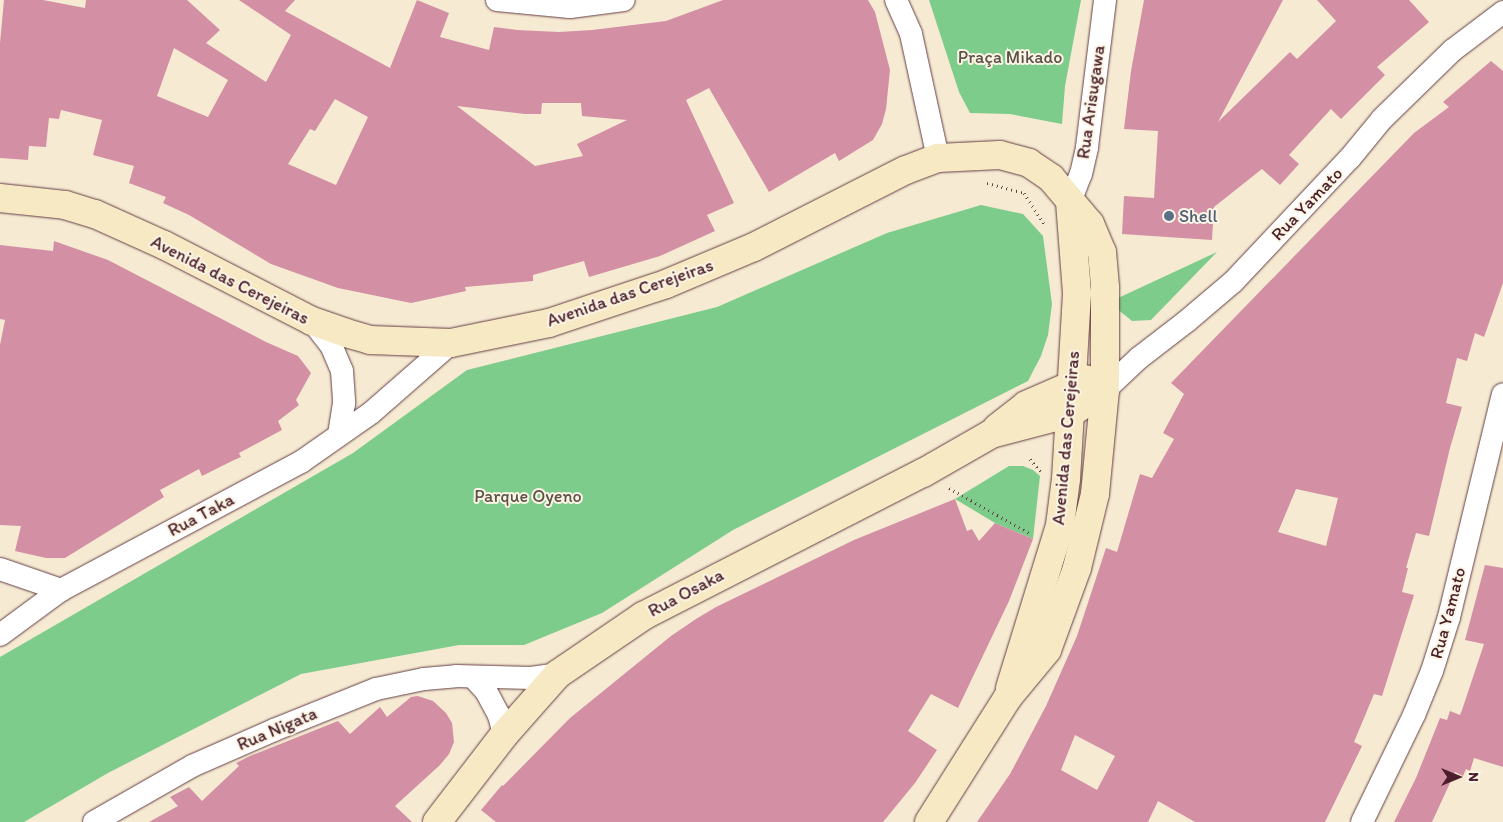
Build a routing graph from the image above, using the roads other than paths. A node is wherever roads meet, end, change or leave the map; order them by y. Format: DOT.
graph roads {
  1 [pos="497,0"];
  2 [pos="624,0"];
  3 [pos="896,0"];
  4 [pos="1105,0"];
  5 [pos="1503,12"];
  6 [pos="938,158"];
  7 [pos="0,198"];
  8 [pos="1070,202"];
  9 [pos="312,322"];
  10 [pos="451,343"];
  11 [pos="1105,380"];
  12 [pos="1072,385"];
  13 [pos="1503,394"];
  14 [pos="1071,413"];
  15 [pos="991,434"];
  16 [pos="339,436"];
  17 [pos="0,569"];
  18 [pos="61,590"];
  19 [pos="0,635"];
  20 [pos="558,674"];
  21 [pos="473,677"];
  22 [pos="1008,697"];
  23 [pos="504,735"];
  24 [pos="94,822"];
  25 [pos="437,822"];
  26 [pos="930,822"];
  27 [pos="1362,822"];
  1 -- 2 [label="street"];
  3 -- 6 [label="street"];
  4 -- 8 [label="street, Rua Arisugawa"];
  5 -- 11 [label="street, Rua Yamato"];
  6 -- 8 [label="main road, Avenida das Cerejeiras"];
  6 -- 10 [label="main road, Avenida das Cerejeiras"];
  7 -- 9 [label="main road, Avenida das Cerejeiras"];
  8 -- 11 [label="main road, Avenida das Cerejeiras"];
  8 -- 12 [label="main road, Avenida das Cerejeiras"];
  9 -- 10 [label="main road, Avenida das Cerejeiras"];
  9 -- 16 [label="street"];
  10 -- 16 [label="street, Rua Taka"];
  11 -- 12 [label="main road, Rua Osaka"];
  11 -- 14 [label="main road, Rua Osaka"];
  11 -- 22 [label="main road, Avenida das Cerejeiras"];
  12 -- 14 [label="main road, Avenida das Cerejeiras"];
  12 -- 15 [label="main road, Rua Osaka"];
  13 -- 27 [label="street, Rua Yamato"];
  14 -- 15 [label="main road, Rua Osaka"];
  14 -- 22 [label="main road, Avenida das Cerejeiras"];
  15 -- 20 [label="main road, Rua Osaka"];
  16 -- 18 [label="street, Rua Taka"];
  17 -- 18 [label="street"];
  18 -- 19 [label="street, Rua Taka"];
  20 -- 21 [label="street, Rua Nigata"];
  20 -- 23 [label="main road, Rua Osaka"];
  21 -- 23 [label="street"];
  21 -- 24 [label="street, Rua Nigata"];
  22 -- 26 [label="main road, Avenida das Cerejeiras"];
  23 -- 25 [label="main road, Rua Osaka"];
}
